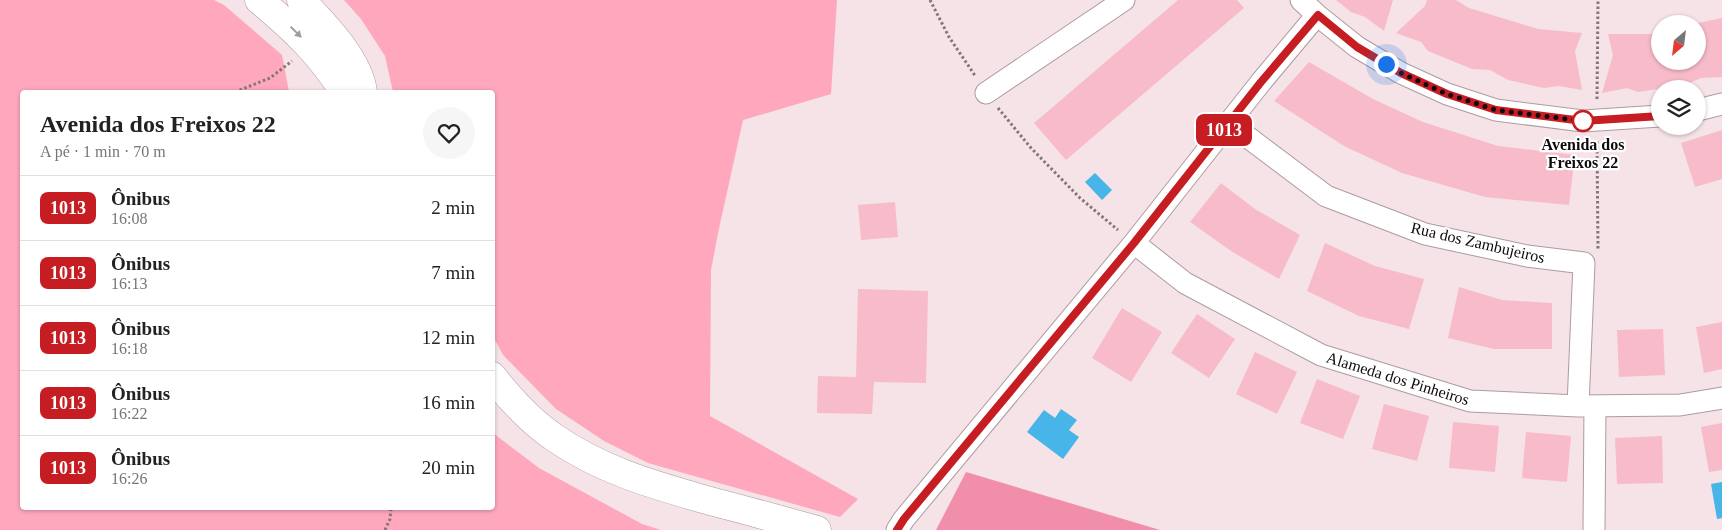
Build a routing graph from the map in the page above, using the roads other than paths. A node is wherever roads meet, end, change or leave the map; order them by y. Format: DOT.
graph roads {
  1 [pos="259,0"];
  2 [pos="301,0"];
  3 [pos="1124,0"];
  4 [pos="1301,0"];
  5 [pos="1318,15"];
  6 [pos="343,90"];
  7 [pos="363,90"];
  8 [pos="986,93"];
  9 [pos="1722,104"];
  10 [pos="1706,108"];
  11 [pos="1651,117"];
  12 [pos="1229,123"];
  13 [pos="1134,243"];
  14 [pos="495,379"];
  15 [pos="1722,398"];
  16 [pos="1587,406"];
  17 [pos="816,530"];
  18 [pos="897,530"];
  19 [pos="1594,530"];
  1 -- 6 [label="street, one-way"];
  2 -- 7 [label="street"];
  3 -- 8 [label="street"];
  4 -- 5 [label="street"];
  5 -- 11 [label="street"];
  5 -- 12 [label="street"];
  9 -- 10 [label="street"];
  12 -- 13 [label="street"];
  12 -- 16 [label="street, Rua dos Zambujeiros"];
  13 -- 16 [label="street, Alameda dos Pinheiros"];
  13 -- 18 [label="street"];
  14 -- 17 [label="street"];
  15 -- 16 [label="street, Alameda dos Pinheiros"];
  16 -- 19 [label="street"];
}
